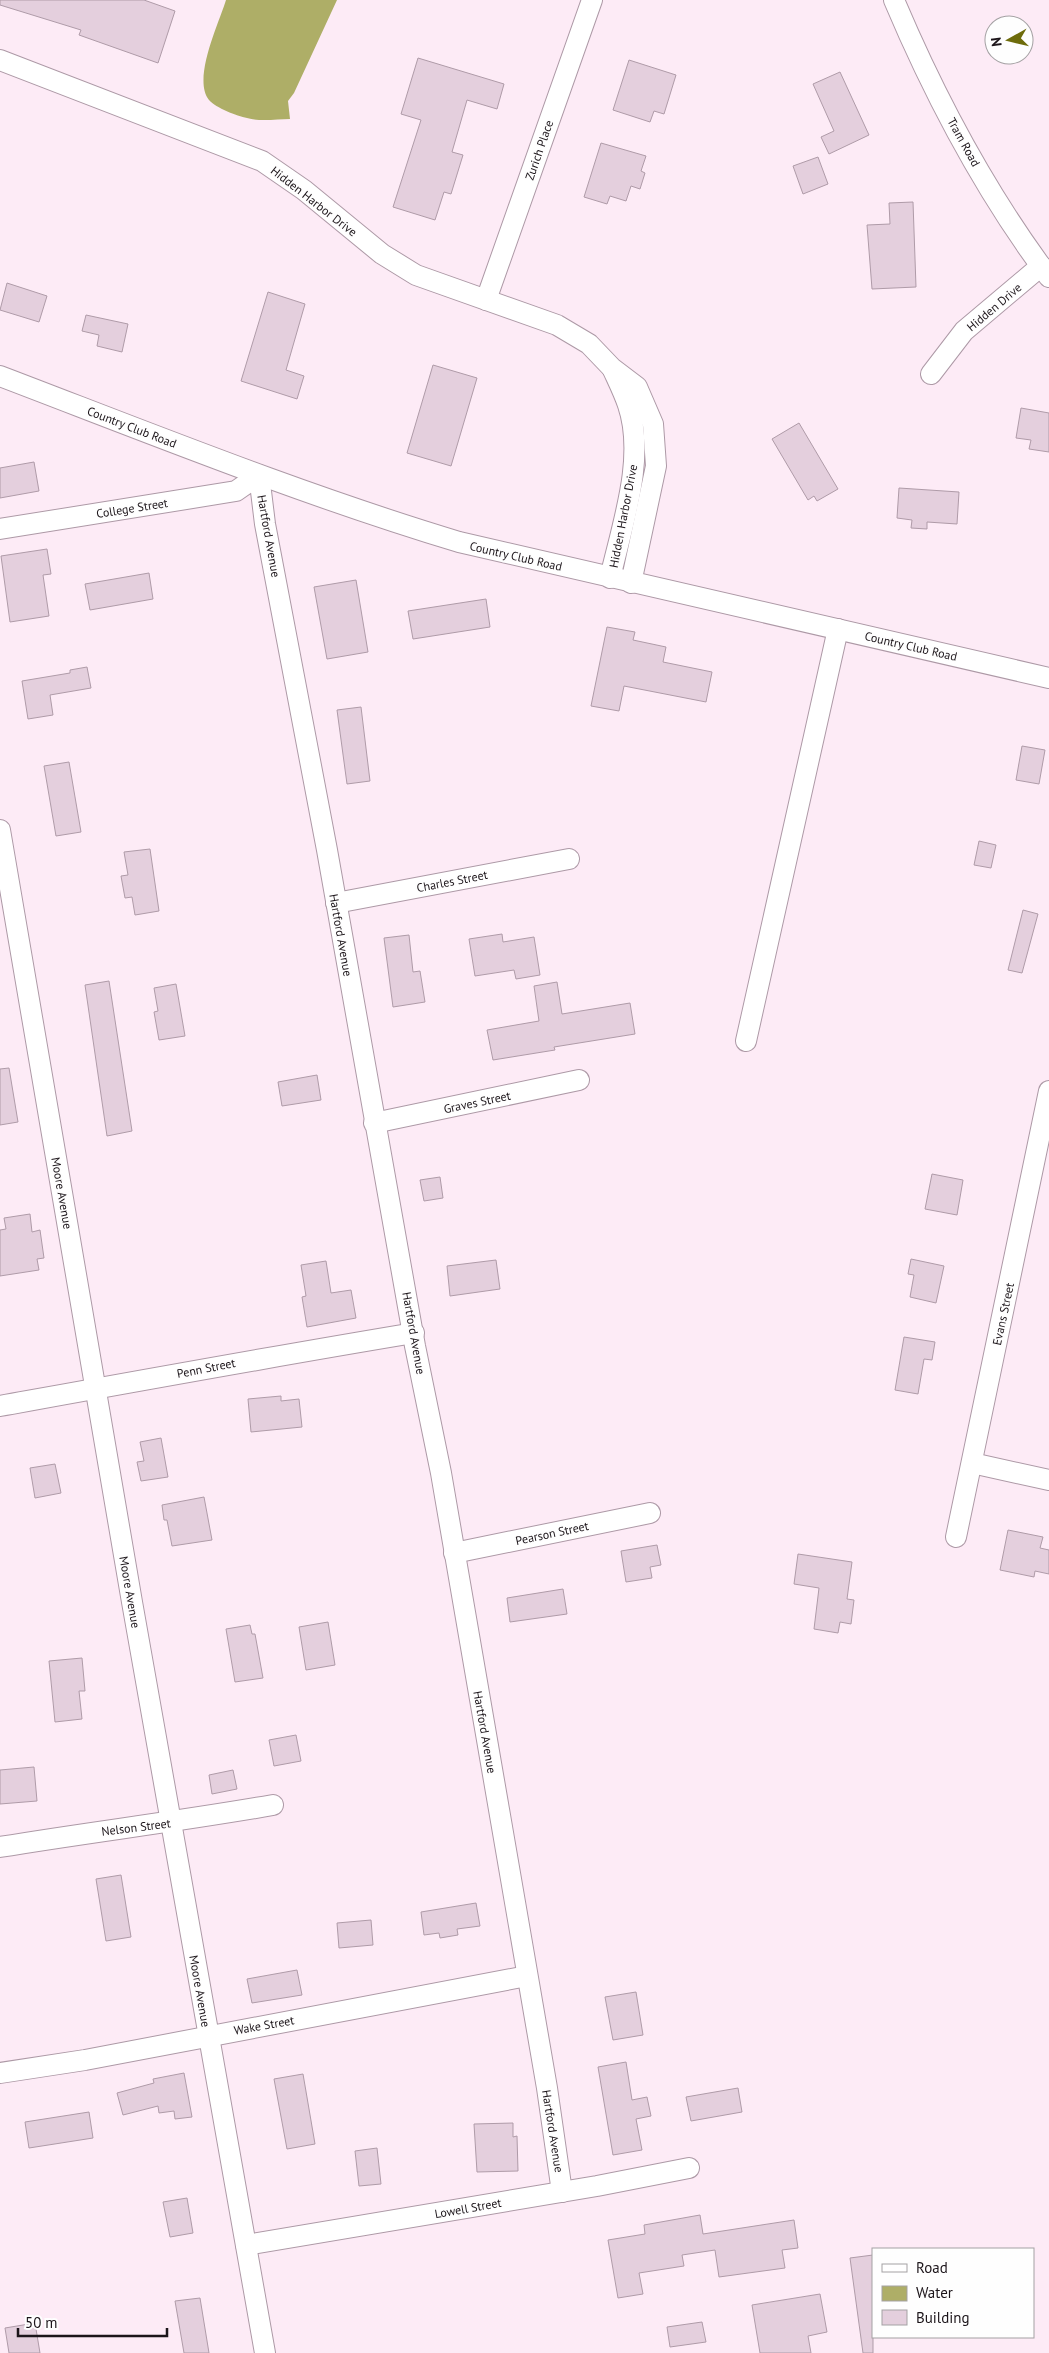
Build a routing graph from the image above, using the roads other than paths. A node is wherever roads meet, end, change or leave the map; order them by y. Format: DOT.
graph roads {
  1 [pos="592,0"];
  2 [pos="894,0"];
  3 [pos="0,60"];
  4 [pos="1045,272"];
  5 [pos="486,300"];
  6 [pos="612,368"];
  7 [pos="931,374"];
  8 [pos="0,376"];
  9 [pos="259,476"];
  10 [pos="0,530"];
  11 [pos="610,578"];
  12 [pos="631,583"];
  13 [pos="838,629"];
  14 [pos="1049,678"];
  15 [pos="0,830"];
  16 [pos="569,859"];
  17 [pos="336,903"];
  18 [pos="746,1041"];
  19 [pos="579,1080"];
  20 [pos="1049,1091"];
  21 [pos="374,1123"];
  22 [pos="414,1333"];
  23 [pos="96,1390"];
  24 [pos="0,1406"];
  25 [pos="972,1463"];
  26 [pos="1049,1480"];
  27 [pos="650,1513"];
  28 [pos="956,1537"];
  29 [pos="454,1553"];
  30 [pos="272,1804"];
  31 [pos="171,1823"];
  32 [pos="0,1847"];
  33 [pos="527,1976"];
  34 [pos="208,2036"];
  35 [pos="0,2073"];
  36 [pos="689,2168"];
  37 [pos="562,2192"];
  38 [pos="246,2245"];
  39 [pos="265,2353"];
  1 -- 5 [label="street, Zurich Place"];
  2 -- 4 [label="street, Tram Road"];
  3 -- 5 [label="street, Hidden Harbor Drive"];
  4 -- 7 [label="street, Hidden Drive"];
  5 -- 6 [label="street, Hidden Harbor Drive"];
  6 -- 11 [label="street, Hidden Harbor Drive"];
  6 -- 12 [label="street, Hidden Harbor Drive"];
  8 -- 9 [label="street, Country Club Road"];
  9 -- 10 [label="street, College Street"];
  9 -- 11 [label="street, Country Club Road"];
  9 -- 17 [label="street, Hartford Avenue"];
  11 -- 12 [label="street, Country Club Road"];
  12 -- 13 [label="street, Country Club Road"];
  13 -- 14 [label="street, Country Club Road"];
  13 -- 18 [label="street"];
  15 -- 23 [label="street, Moore Avenue"];
  16 -- 17 [label="street, Charles Street"];
  17 -- 21 [label="street, Hartford Avenue"];
  19 -- 21 [label="street, Graves Street"];
  20 -- 25 [label="street, Evans Street"];
  21 -- 22 [label="street, Hartford Avenue"];
  22 -- 23 [label="street, Penn Street"];
  22 -- 29 [label="street, Hartford Avenue"];
  23 -- 24 [label="street, Penn Street"];
  23 -- 31 [label="street, Moore Avenue"];
  25 -- 26 [label="street"];
  25 -- 28 [label="street, Evans Street"];
  27 -- 29 [label="street, Pearson Street"];
  29 -- 33 [label="street, Hartford Avenue"];
  30 -- 31 [label="street, Nelson Street"];
  31 -- 32 [label="street, Nelson Street"];
  31 -- 34 [label="street, Moore Avenue"];
  33 -- 34 [label="street, Wake Street"];
  33 -- 37 [label="street, Hartford Avenue"];
  34 -- 35 [label="street, Wake Street"];
  34 -- 38 [label="street, Moore Avenue"];
  36 -- 37 [label="street, Lowell Street"];
  37 -- 38 [label="street, Lowell Street"];
  38 -- 39 [label="street, Moore Avenue"];
}
